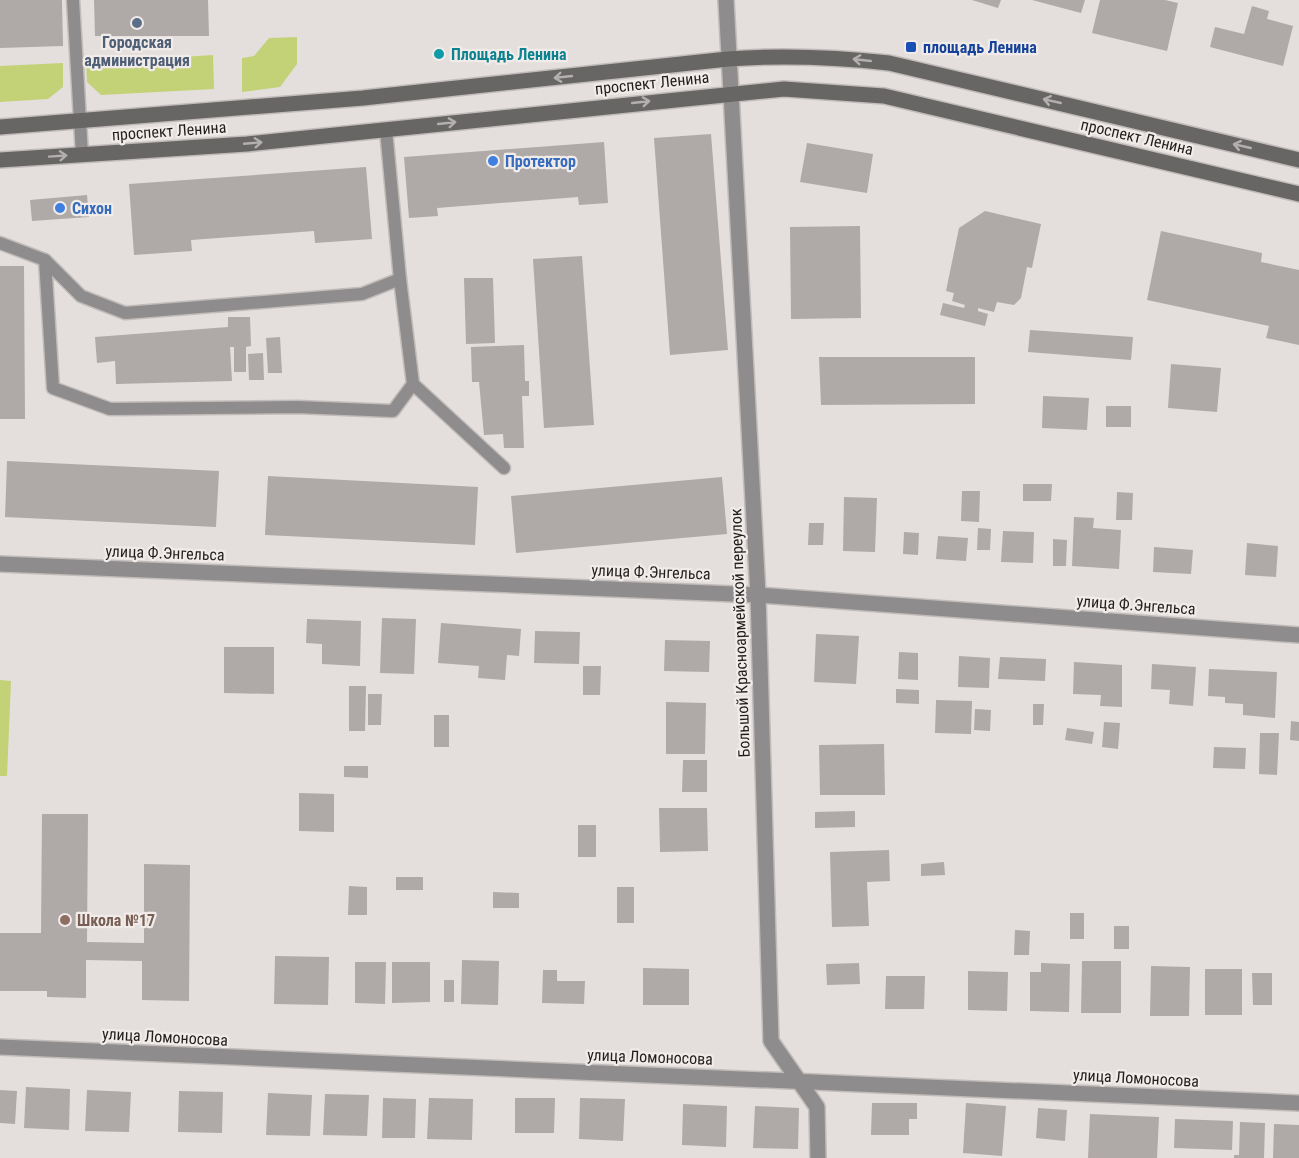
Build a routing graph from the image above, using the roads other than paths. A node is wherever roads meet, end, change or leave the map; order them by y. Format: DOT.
graph roads {
  1 [pos="73,0"];
  2 [pos="726,0"];
  3 [pos="728,59"];
  4 [pos="732,92"];
  5 [pos="80,122"];
  6 [pos="0,127"];
  7 [pos="386,130"];
  8 [pos="82,155"];
  9 [pos="0,160"];
  10 [pos="1299,160"];
  11 [pos="1299,194"];
  12 [pos="0,243"];
  13 [pos="45,260"];
  14 [pos="399,279"];
  15 [pos="414,384"];
  16 [pos="504,468"];
  17 [pos="0,564"];
  18 [pos="758,595"];
  19 [pos="1299,635"];
  20 [pos="0,1047"];
  21 [pos="799,1081"];
  22 [pos="1299,1103"];
  23 [pos="818,1158"];
  1 -- 5 [label="lane"];
  2 -- 3 [label="street, Большой Красноармейской переулок"];
  3 -- 4 [label="street, Большой Красноармейской переулок"];
  3 -- 5 [label="main road, проспект Ленина, one-way"];
  10 -- 3 [label="main road, проспект Ленина, one-way"];
  7 -- 4 [label="main road, проспект Ленина, one-way"];
  4 -- 11 [label="main road, проспект Ленина"];
  4 -- 18 [label="street, Большой Красноармейской переулок"];
  5 -- 6 [label="main road, проспект Ленина"];
  5 -- 8 [label="lane"];
  8 -- 7 [label="main road, проспект Ленина, one-way"];
  7 -- 14 [label="lane"];
  9 -- 8 [label="main road, проспект Ленина, one-way"];
  12 -- 13 [label="lane"];
  13 -- 14 [label="lane"];
  13 -- 15 [label="lane"];
  14 -- 15 [label="lane"];
  15 -- 16 [label="lane"];
  17 -- 18 [label="street, улица Ф.Энгельса"];
  18 -- 19 [label="street, улица Ф.Энгельса"];
  18 -- 21 [label="street, Большой Красноармейской переулок"];
  20 -- 21 [label="street, улица Ломоносова"];
  21 -- 22 [label="street, улица Ломоносова"];
  21 -- 23 [label="street, Большой Красноармейской переулок"];
}
